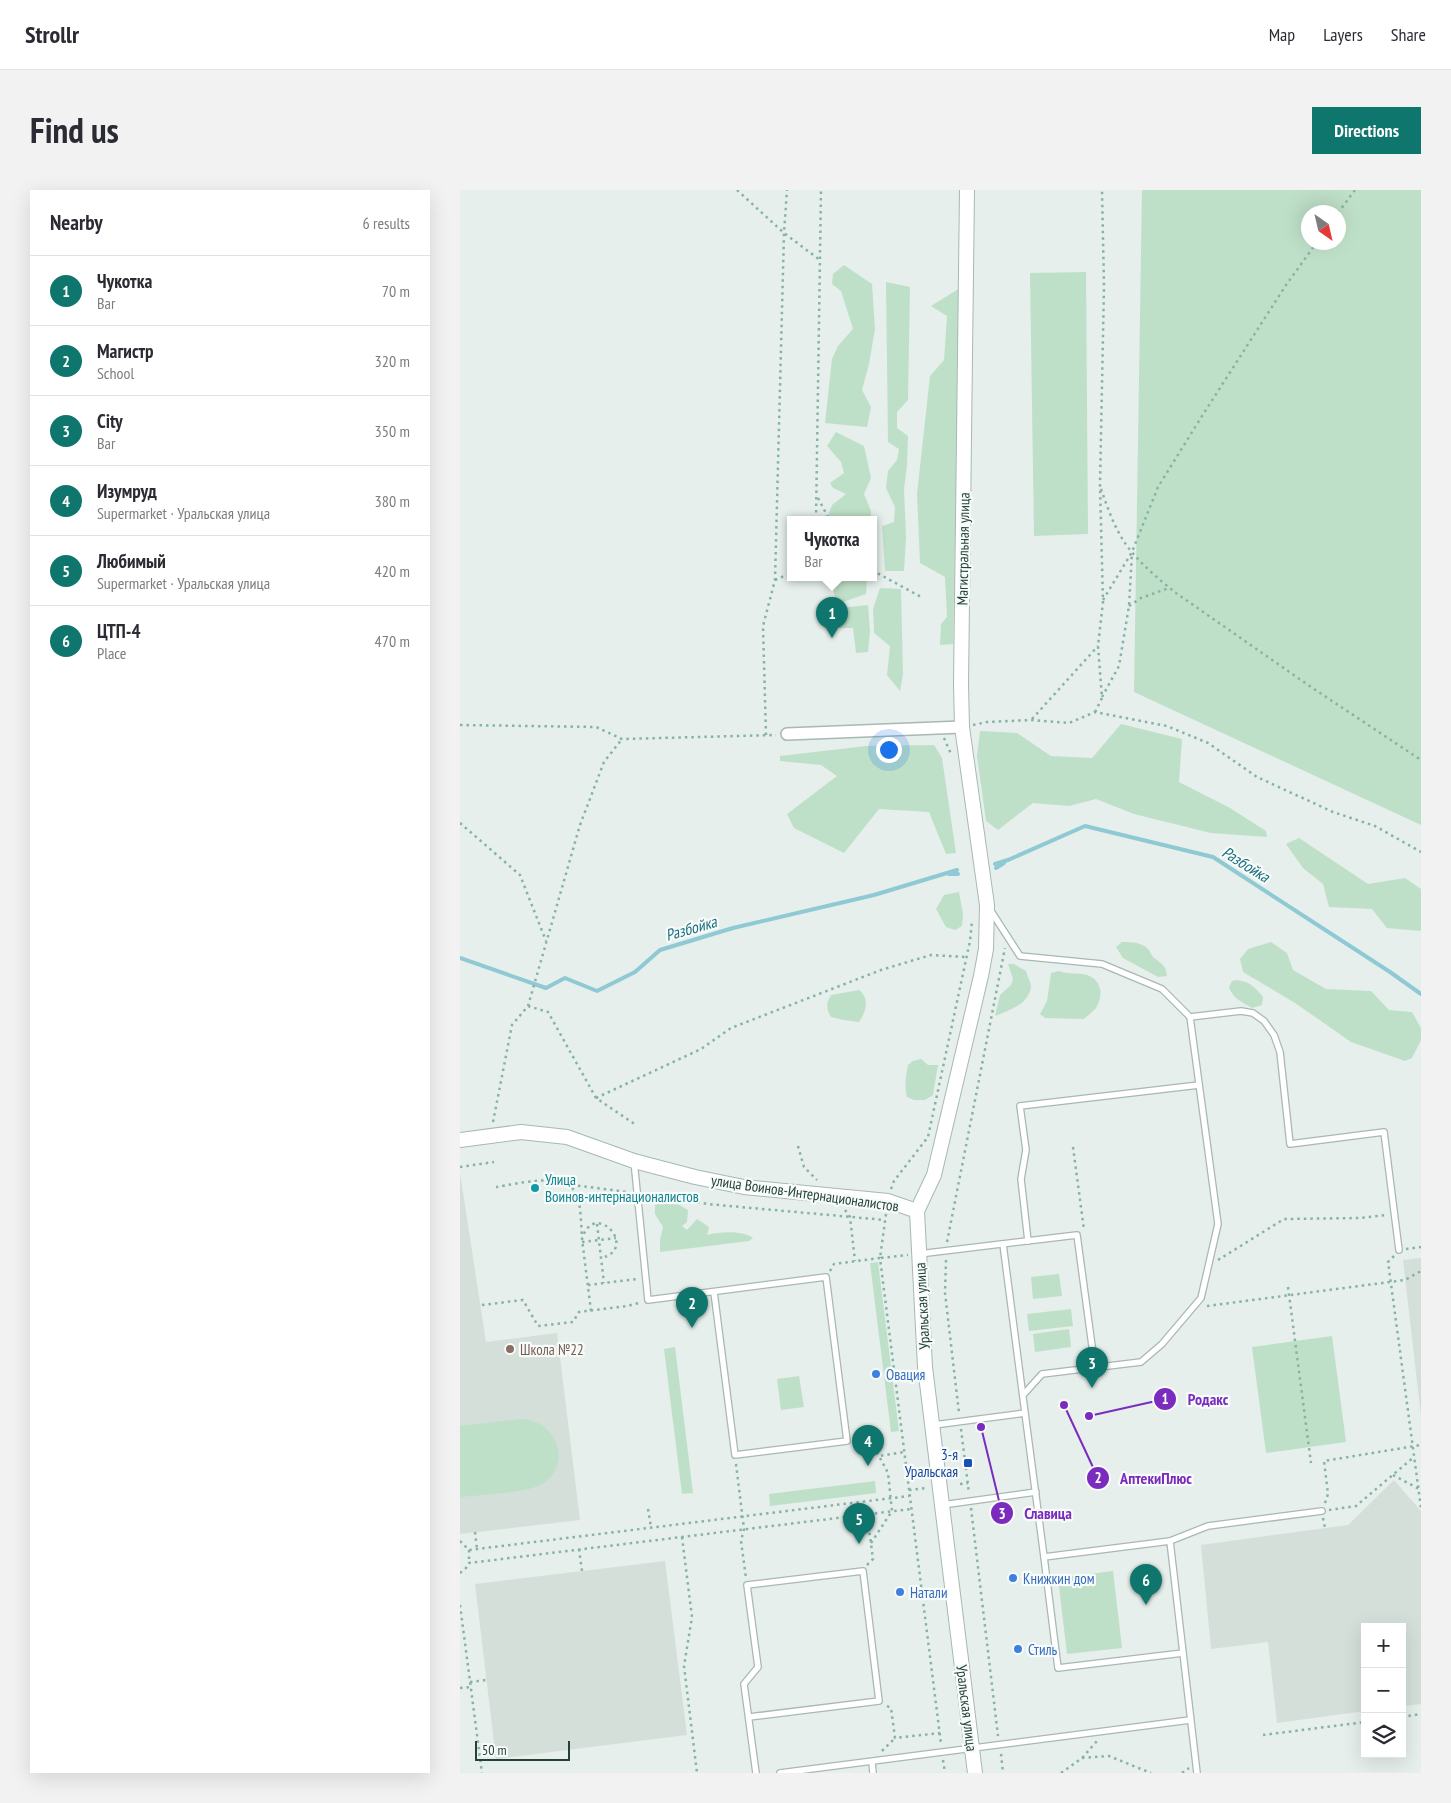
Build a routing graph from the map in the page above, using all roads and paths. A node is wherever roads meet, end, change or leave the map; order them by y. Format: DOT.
graph roads {
  1 [pos="737,190"];
  2 [pos="787,190"];
  3 [pos="821,190"];
  4 [pos="967,190"];
  5 [pos="1102,190"];
  6 [pos="1355,190"];
  7 [pos="1344,205"];
  8 [pos="784,232"];
  9 [pos="1311,250"];
  10 [pos="820,260"];
  11 [pos="1100,485"];
  12 [pos="817,496"];
  13 [pos="816,516"];
  14 [pos="827,516"];
  15 [pos="1132,552"];
  16 [pos="877,572"];
  17 [pos="787,575"];
  18 [pos="775,580"];
  19 [pos="1169,588"];
  20 [pos="923,598"];
  21 [pos="1103,602"];
  22 [pos="1129,606"];
  23 [pos="1098,646"];
  24 [pos="1102,698"];
  25 [pos="1095,712"];
  26 [pos="1031,720"];
  27 [pos="460,725"];
  28 [pos="962,727"];
  29 [pos="787,734"];
  30 [pos="766,735"];
  31 [pos="622,739"];
  32 [pos="1421,760"];
  33 [pos="460,823"];
  34 [pos="1421,852"];
  35 [pos="987,906"];
  36 [pos="973,913"];
  37 [pos="1007,937"];
  38 [pos="547,942"];
  39 [pos="966,957"];
  40 [pos="528,1006"];
  41 [pos="1190,1016"];
  42 [pos="980,1072"];
  43 [pos="1199,1085"];
  44 [pos="596,1098"];
  45 [pos="636,1125"];
  46 [pos="491,1136"];
  47 [pos="460,1140"];
  48 [pos="1074,1148"];
  49 [pos="1074,1153"];
  50 [pos="634,1161"];
  51 [pos="494,1162"];
  52 [pos="460,1167"];
  53 [pos="894,1181"];
  54 [pos="565,1184"];
  55 [pos="496,1187"];
  56 [pos="637,1193"];
  57 [pos="917,1211"];
  58 [pos="1395,1214"];
  59 [pos="850,1216"];
  60 [pos="596,1224"];
  61 [pos="616,1238"];
  62 [pos="599,1240"];
  63 [pos="582,1241"];
  64 [pos="1028,1241"];
  65 [pos="1003,1244"];
  66 [pos="1421,1247"];
  67 [pos="1399,1250"];
  68 [pos="920,1254"];
  69 [pos="601,1258"];
  70 [pos="880,1258"];
  71 [pos="855,1261"];
  72 [pos="1388,1262"];
  73 [pos="1209,1266"];
  74 [pos="1421,1271"];
  75 [pos="826,1277"];
  76 [pos="646,1278"];
  77 [pos="1390,1282"];
  78 [pos="604,1283"];
  79 [pos="588,1285"];
  80 [pos="1288,1287"];
  81 [pos="714,1292"];
  82 [pos="1289,1295"];
  83 [pos="648,1300"];
  84 [pos="482,1305"];
  85 [pos="1207,1306"];
  86 [pos="591,1311"];
  87 [pos="1095,1368"];
  88 [pos="1024,1394"];
  89 [pos="1026,1413"];
  90 [pos="932,1425"];
  91 [pos="847,1441"];
  92 [pos="1421,1445"];
  93 [pos="1412,1446"];
  94 [pos="905,1452"];
  95 [pos="735,1455"];
  96 [pos="879,1456"];
  97 [pos="1414,1457"];
  98 [pos="1311,1463"];
  99 [pos="1393,1475"];
  100 [pos="968,1483"];
  101 [pos="960,1484"];
  102 [pos="929,1488"];
  103 [pos="1419,1489"];
  104 [pos="909,1490"];
  105 [pos="1036,1492"];
  106 [pos="909,1496"];
  107 [pos="891,1499"];
  108 [pos="942,1505"];
  109 [pos="1421,1508"];
  110 [pos="648,1509"];
  111 [pos="911,1509"];
  112 [pos="892,1511"];
  113 [pos="1322,1511"];
  114 [pos="868,1514"];
  115 [pos="742,1517"];
  116 [pos="651,1528"];
  117 [pos="744,1529"];
  118 [pos="475,1532"];
  119 [pos="682,1537"];
  120 [pos="460,1541"];
  121 [pos="1170,1541"];
  122 [pos="871,1543"];
  123 [pos="477,1549"];
  124 [pos="579,1549"];
  125 [pos="469,1550"];
  126 [pos="1044,1557"];
  127 [pos="470,1563"];
  128 [pos="582,1571"];
  129 [pos="862,1571"];
  130 [pos="460,1574"];
  131 [pos="747,1585"];
  132 [pos="460,1605"];
  133 [pos="1183,1652"];
  134 [pos="486,1680"];
  135 [pos="470,1682"];
  136 [pos="470,1687"];
  137 [pos="460,1688"];
  138 [pos="879,1701"];
  139 [pos="1421,1714"];
  140 [pos="1406,1716"];
  141 [pos="749,1717"];
  142 [pos="1190,1720"];
  143 [pos="1361,1723"];
  144 [pos="1107,1731"];
  145 [pos="940,1733"];
  146 [pos="1263,1735"];
  147 [pos="972,1749"];
  148 [pos="942,1753"];
  149 [pos="1082,1758"];
  150 [pos="872,1762"];
  151 [pos="482,1773"];
  152 [pos="697,1773"];
  153 [pos="756,1773"];
  154 [pos="780,1773"];
  155 [pos="873,1773"];
  156 [pos="945,1773"];
  157 [pos="975,1773"];
  158 [pos="1061,1773"];
  159 [pos="1151,1773"];
  160 [pos="1197,1773"];
  1 -- 8 [label="path"];
  2 -- 8 [label="path"];
  3 -- 10 [label="path"];
  4 -- 28 [label="street, Магистральная улица"];
  5 -- 11 [label="path"];
  6 -- 7 [label="path"];
  8 -- 10 [label="path"];
  8 -- 18 [label="path"];
  9 -- 15 [label="path"];
  10 -- 12 [label="path"];
  11 -- 15 [label="path"];
  11 -- 21 [label="path"];
  12 -- 13 [label="path"];
  12 -- 14 [label="path"];
  15 -- 19 [label="path"];
  15 -- 21 [label="path"];
  15 -- 22 [label="path"];
  16 -- 20 [label="path"];
  17 -- 18 [label="path"];
  18 -- 30 [label="path"];
  19 -- 22 [label="path"];
  19 -- 32 [label="path"];
  21 -- 23 [label="path"];
  22 -- 24 [label="path"];
  23 -- 24 [label="path"];
  23 -- 26 [label="path"];
  24 -- 25 [label="path"];
  25 -- 26 [label="path"];
  25 -- 34 [label="path"];
  26 -- 28 [label="path"];
  27 -- 31 [label="path"];
  28 -- 29 [label="street"];
  28 -- 35 [label="street, Магистральная улица"];
  29 -- 30 [label="path"];
  30 -- 31 [label="path"];
  31 -- 38 [label="path"];
  33 -- 38 [label="path"];
  35 -- 37 [label="lane"];
  35 -- 57 [label="street, Уральская улица"];
  36 -- 39 [label="path"];
  37 -- 41 [label="lane"];
  37 -- 42 [label="path"];
  38 -- 40 [label="path"];
  39 -- 44 [label="path"];
  39 -- 53 [label="path"];
  40 -- 44 [label="path"];
  40 -- 46 [label="path"];
  41 -- 43 [label="lane"];
  41 -- 58 [label="lane"];
  43 -- 64 [label="lane"];
  43 -- 73 [label="lane"];
  44 -- 45 [label="path"];
  46 -- 47 [label="street, улица Воинов-Интернационалистов"];
  46 -- 50 [label="street, улица Воинов-Интернационалистов"];
  48 -- 49 [label="path"];
  50 -- 56 [label="lane"];
  50 -- 57 [label="street, улица Воинов-Интернационалистов"];
  51 -- 52 [label="path"];
  54 -- 55 [label="path"];
  54 -- 56 [label="path"];
  54 -- 63 [label="path"];
  56 -- 59 [label="path"];
  56 -- 76 [label="lane"];
  57 -- 68 [label="street, Уральская улица"];
  58 -- 67 [label="lane"];
  58 -- 73 [label="path"];
  59 -- 70 [label="path"];
  59 -- 71 [label="path"];
  60 -- 61 [label="path"];
  60 -- 62 [label="path"];
  60 -- 63 [label="path"];
  61 -- 62 [label="path"];
  61 -- 69 [label="path"];
  62 -- 63 [label="path"];
  62 -- 69 [label="path"];
  63 -- 79 [label="path"];
  64 -- 65 [label="lane"];
  64 -- 87 [label="lane"];
  65 -- 68 [label="lane"];
  65 -- 88 [label="lane"];
  66 -- 67 [label="path"];
  68 -- 70 [label="path"];
  68 -- 90 [label="street, Уральская улица"];
  69 -- 78 [label="path"];
  70 -- 71 [label="path"];
  70 -- 94 [label="path"];
  71 -- 75 [label="path"];
  72 -- 77 [label="path"];
  73 -- 87 [label="lane"];
  74 -- 77 [label="path"];
  75 -- 81 [label="lane"];
  75 -- 91 [label="lane"];
  76 -- 78 [label="path"];
  76 -- 83 [label="lane"];
  77 -- 82 [label="path"];
  77 -- 93 [label="path"];
  78 -- 79 [label="path"];
  79 -- 86 [label="path"];
  80 -- 82 [label="path"];
  81 -- 83 [label="lane"];
  81 -- 95 [label="lane"];
  82 -- 85 [label="path"];
  82 -- 98 [label="path"];
  83 -- 86 [label="path"];
  84 -- 86 [label="path"];
  87 -- 88 [label="lane"];
  88 -- 89 [label="lane"];
  89 -- 90 [label="lane"];
  89 -- 105 [label="lane"];
  90 -- 108 [label="street, Уральская улица"];
  91 -- 95 [label="lane"];
  91 -- 96 [label="path"];
  92 -- 93 [label="path"];
  93 -- 97 [label="path"];
  93 -- 113 [label="path"];
  94 -- 96 [label="path"];
  94 -- 104 [label="path"];
  95 -- 115 [label="path"];
  96 -- 107 [label="path"];
  97 -- 99 [label="path"];
  97 -- 103 [label="path"];
  99 -- 103 [label="path"];
  99 -- 113 [label="path"];
  100 -- 101 [label="path"];
  102 -- 104 [label="path"];
  103 -- 109 [label="path"];
  104 -- 106 [label="path"];
  105 -- 108 [label="lane"];
  105 -- 126 [label="lane"];
  106 -- 107 [label="path"];
  106 -- 111 [label="path"];
  107 -- 112 [label="path"];
  107 -- 115 [label="path"];
  108 -- 147 [label="street, Уральская улица"];
  110 -- 116 [label="path"];
  111 -- 112 [label="path"];
  111 -- 145 [label="path"];
  112 -- 114 [label="path"];
  112 -- 122 [label="path"];
  113 -- 121 [label="lane"];
  114 -- 117 [label="path"];
  114 -- 122 [label="path"];
  115 -- 116 [label="path"];
  115 -- 117 [label="path"];
  116 -- 123 [label="path"];
  117 -- 119 [label="path"];
  117 -- 131 [label="path"];
  118 -- 123 [label="path"];
  119 -- 124 [label="path"];
  119 -- 152 [label="path"];
  120 -- 125 [label="path"];
  121 -- 126 [label="lane"];
  121 -- 133 [label="lane"];
  122 -- 129 [label="path"];
  123 -- 125 [label="path"];
  124 -- 127 [label="path"];
  124 -- 128 [label="path"];
  125 -- 127 [label="path"];
  126 -- 133 [label="lane"];
  127 -- 130 [label="path"];
  129 -- 131 [label="lane"];
  129 -- 138 [label="lane"];
  131 -- 141 [label="lane"];
  132 -- 135 [label="path"];
  133 -- 142 [label="lane"];
  134 -- 135 [label="path"];
  135 -- 136 [label="path"];
  136 -- 137 [label="path"];
  136 -- 151 [label="path"];
  138 -- 141 [label="lane"];
  138 -- 145 [label="path"];
  139 -- 140 [label="path"];
  141 -- 153 [label="lane"];
  142 -- 144 [label="lane"];
  142 -- 160 [label="lane"];
  143 -- 146 [label="path"];
  144 -- 147 [label="lane"];
  144 -- 149 [label="path"];
  145 -- 148 [label="path"];
  147 -- 148 [label="lane"];
  147 -- 157 [label="street, Уральская улица"];
  148 -- 150 [label="lane"];
  148 -- 156 [label="path"];
  149 -- 158 [label="path"];
  149 -- 159 [label="path"];
  150 -- 154 [label="lane"];
  150 -- 155 [label="lane"];
}
